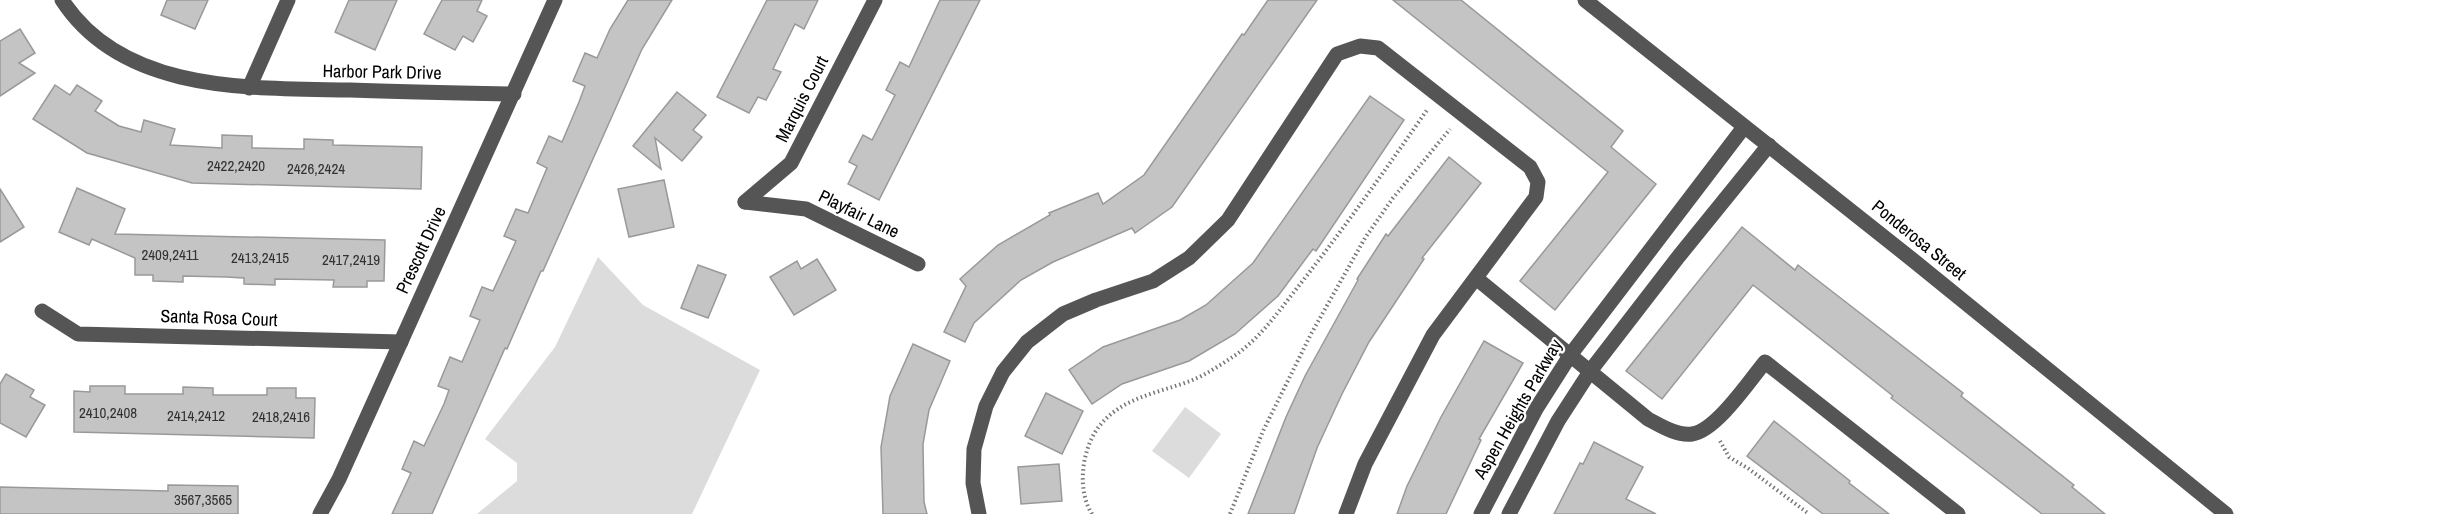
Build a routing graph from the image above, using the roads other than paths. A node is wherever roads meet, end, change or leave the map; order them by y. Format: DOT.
graph roads {
  1 [pos="62,0"];
  2 [pos="288,0"];
  3 [pos="555,0"];
  4 [pos="875,0"];
  5 [pos="1585,0"];
  6 [pos="249,88"];
  7 [pos="514,94"];
  8 [pos="1744,127"];
  9 [pos="1768,145"];
  10 [pos="745,202"];
  11 [pos="918,264"];
  12 [pos="1476,278"];
  13 [pos="42,311"];
  14 [pos="401,342"];
  15 [pos="1571,354"];
  16 [pos="1591,370"];
  17 [pos="320,514"];
  18 [pos="979,514"];
  19 [pos="1346,514"];
  20 [pos="1481,514"];
  21 [pos="1509,514"];
  22 [pos="1958,514"];
  23 [pos="2226,514"];
  1 -- 6 [label="street, Harbor Park Drive"];
  2 -- 6 [label="street"];
  3 -- 7 [label="street, Prescott Drive"];
  4 -- 10 [label="street, Marquis Court"];
  5 -- 8 [label="street, Ponderosa Street"];
  6 -- 7 [label="street, Harbor Park Drive"];
  7 -- 14 [label="street, Prescott Drive"];
  8 -- 9 [label="street, Ponderosa Street"];
  8 -- 15 [label="street, Aspen Heights Parkway"];
  9 -- 16 [label="street"];
  9 -- 23 [label="street, Ponderosa Street"];
  10 -- 11 [label="street, Playfair Lane"];
  12 -- 15 [label="street"];
  12 -- 18 [label="street"];
  12 -- 19 [label="street"];
  13 -- 14 [label="street, Santa Rosa Court"];
  14 -- 17 [label="street, Prescott Drive"];
  15 -- 16 [label="street"];
  15 -- 20 [label="street, Aspen Heights Parkway"];
  16 -- 21 [label="street"];
  16 -- 22 [label="street"];
}
